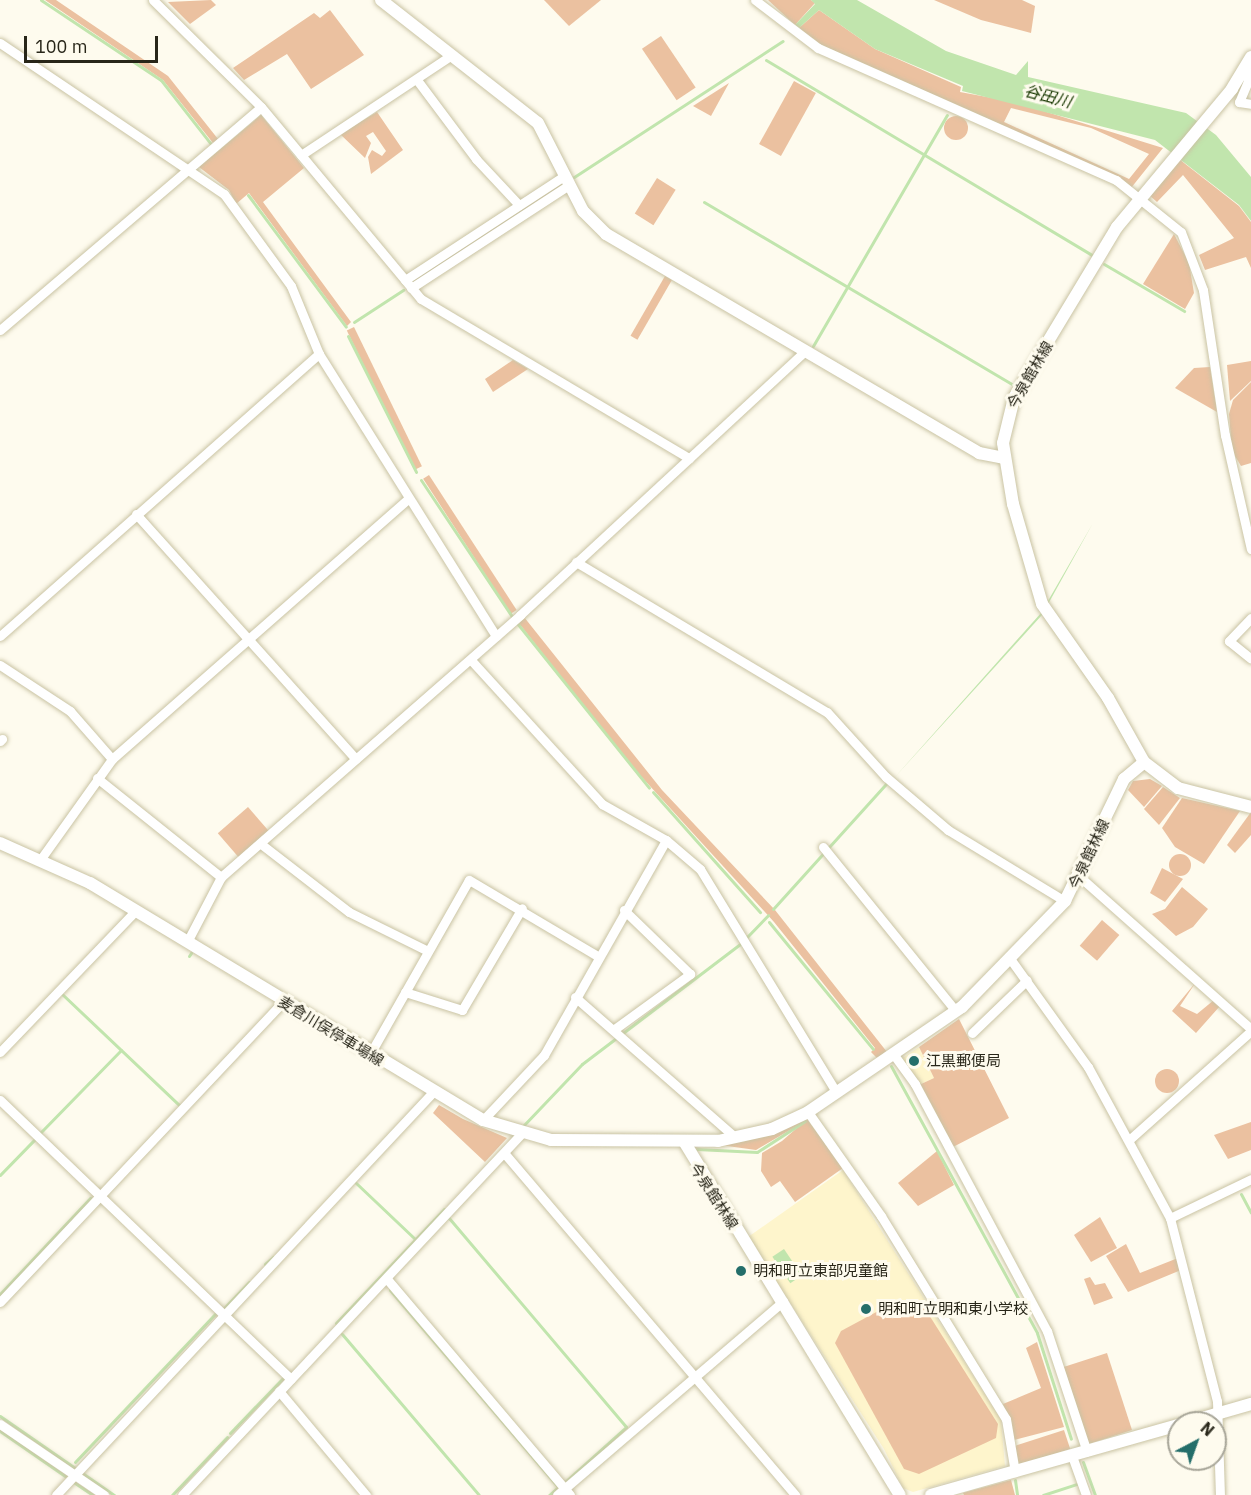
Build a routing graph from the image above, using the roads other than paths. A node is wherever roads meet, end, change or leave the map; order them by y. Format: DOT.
graph roads {
  1 [pos="381,0"];
  2 [pos="755,0"];
  3 [pos="158,1"];
  4 [pos="0,43"];
  5 [pos="450,56"];
  6 [pos="1251,57"];
  7 [pos="1246,69"];
  8 [pos="417,80"];
  9 [pos="1251,104"];
  10 [pos="261,107"];
  11 [pos="301,155"];
  12 [pos="189,168"];
  13 [pos="567,181"];
  14 [pos="1140,195"];
  15 [pos="519,205"];
  16 [pos="408,284"];
  17 [pos="0,330"];
  18 [pos="805,351"];
  19 [pos="318,354"];
  20 [pos="689,458"];
  21 [pos="1004,458"];
  22 [pos="408,499"];
  23 [pos="136,514"];
  24 [pos="1251,549"];
  25 [pos="576,562"];
  26 [pos="1251,618"];
  27 [pos="0,636"];
  28 [pos="496,636"];
  29 [pos="249,639"];
  30 [pos="1251,658"];
  31 [pos="471,660"];
  32 [pos="0,664"];
  33 [pos="112,759"];
  34 [pos="356,759"];
  35 [pos="1144,762"];
  36 [pos="97,778"];
  37 [pos="1251,807"];
  38 [pos="666,840"];
  39 [pos="0,843"];
  40 [pos="261,844"];
  41 [pos="823,847"];
  42 [pos="40,860"];
  43 [pos="221,877"];
  44 [pos="1080,877"];
  45 [pos="1065,902"];
  46 [pos="522,909"];
  47 [pos="136,910"];
  48 [pos="624,910"];
  49 [pos="187,942"];
  50 [pos="428,951"];
  51 [pos="596,955"];
  52 [pos="1011,960"];
  53 [pos="1027,980"];
  54 [pos="405,992"];
  55 [pos="575,997"];
  56 [pos="284,1002"];
  57 [pos="956,1011"];
  58 [pos="616,1028"];
  59 [pos="1251,1030"];
  60 [pos="972,1033"];
  61 [pos="0,1052"];
  62 [pos="370,1054"];
  63 [pos="894,1055"];
  64 [pos="836,1092"];
  65 [pos="432,1093"];
  66 [pos="0,1100"];
  67 [pos="808,1112"];
  68 [pos="483,1120"];
  69 [pos="521,1134"];
  70 [pos="735,1137"];
  71 [pos="1130,1139"];
  72 [pos="685,1143"];
  73 [pos="505,1154"];
  74 [pos="1251,1179"];
  75 [pos="100,1196"];
  76 [pos="1170,1218"];
  77 [pos="387,1279"];
  78 [pos="783,1301"];
  79 [pos="0,1302"];
  80 [pos="222,1314"];
  81 [pos="694,1377"];
  82 [pos="291,1378"];
  83 [pos="279,1391"];
  84 [pos="1251,1404"];
  85 [pos="1218,1411"];
  86 [pos="1225,1411"];
  87 [pos="0,1424"];
  88 [pos="1167,1429"];
  89 [pos="1087,1452"];
  90 [pos="1072,1456"];
  91 [pos="1219,1471"];
  92 [pos="1015,1472"];
  93 [pos="72,1473"];
  94 [pos="568,1492"];
  95 [pos="56,1495"];
  96 [pos="104,1495"];
  97 [pos="182,1495"];
  98 [pos="366,1495"];
  99 [pos="557,1495"];
  100 [pos="795,1495"];
  101 [pos="900,1495"];
  102 [pos="931,1495"];
  103 [pos="1086,1495"];
  104 [pos="1220,1495"];
  1 -- 5 [label="main road"];
  2 -- 14 [label="street"];
  3 -- 10 [label="street"];
  4 -- 12 [label="street"];
  5 -- 8 [label="street"];
  5 -- 13 [label="main road"];
  6 -- 7 [label="main road, 今泉館林線"];
  7 -- 9 [label="street"];
  7 -- 14 [label="main road, 今泉館林線"];
  8 -- 11 [label="street"];
  8 -- 15 [label="street"];
  10 -- 11 [label="street"];
  10 -- 12 [label="street"];
  11 -- 16 [label="street"];
  12 -- 17 [label="street"];
  12 -- 19 [label="street"];
  13 -- 15 [label="street"];
  13 -- 16 [label="street"];
  13 -- 18 [label="main road"];
  14 -- 21 [label="main road, 今泉館林線"];
  14 -- 24 [label="street"];
  15 -- 16 [label="street"];
  16 -- 20 [label="street"];
  18 -- 20 [label="street"];
  18 -- 21 [label="main road"];
  19 -- 22 [label="street"];
  19 -- 23 [label="street"];
  20 -- 25 [label="street"];
  21 -- 35 [label="main road, 今泉館林線"];
  22 -- 28 [label="street"];
  22 -- 29 [label="street"];
  23 -- 27 [label="street"];
  23 -- 29 [label="street"];
  25 -- 28 [label="street"];
  25 -- 45 [label="street"];
  26 -- 30 [label="street"];
  28 -- 31 [label="street"];
  29 -- 33 [label="street"];
  29 -- 34 [label="street"];
  31 -- 34 [label="street"];
  31 -- 38 [label="street"];
  32 -- 33 [label="street"];
  33 -- 36 [label="street"];
  34 -- 40 [label="street"];
  35 -- 37 [label="main road"];
  35 -- 44 [label="main road, 今泉館林線"];
  36 -- 42 [label="street"];
  36 -- 43 [label="street"];
  38 -- 48 [label="street"];
  38 -- 64 [label="street"];
  39 -- 42 [label="main road, 麦倉川俣停車場線"];
  40 -- 43 [label="street"];
  40 -- 50 [label="street"];
  41 -- 57 [label="street"];
  42 -- 47 [label="main road, 麦倉川俣停車場線"];
  43 -- 49 [label="street"];
  44 -- 45 [label="main road, 今泉館林線"];
  44 -- 59 [label="street"];
  45 -- 52 [label="main road, 今泉館林線"];
  46 -- 50 [label="street"];
  46 -- 51 [label="street"];
  46 -- 54 [label="street"];
  47 -- 49 [label="main road, 麦倉川俣停車場線"];
  47 -- 61 [label="street"];
  48 -- 51 [label="street"];
  48 -- 58 [label="street"];
  49 -- 56 [label="main road, 麦倉川俣停車場線"];
  50 -- 54 [label="street"];
  51 -- 55 [label="street"];
  52 -- 53 [label="street"];
  52 -- 57 [label="main road, 今泉館林線"];
  53 -- 60 [label="street"];
  53 -- 71 [label="street"];
  54 -- 62 [label="street"];
  55 -- 58 [label="street"];
  55 -- 68 [label="street"];
  56 -- 62 [label="main road, 麦倉川俣停車場線"];
  56 -- 75 [label="street"];
  57 -- 63 [label="main road, 今泉館林線"];
  58 -- 70 [label="street"];
  59 -- 71 [label="street"];
  62 -- 65 [label="main road, 麦倉川俣停車場線"];
  63 -- 64 [label="main road, 今泉館林線"];
  63 -- 89 [label="street"];
  64 -- 67 [label="main road, 今泉館林線"];
  65 -- 68 [label="main road, 麦倉川俣停車場線"];
  65 -- 80 [label="street"];
  66 -- 75 [label="street"];
  67 -- 70 [label="main road, 今泉館林線"];
  67 -- 92 [label="street"];
  68 -- 69 [label="main road, 麦倉川俣停車場線"];
  69 -- 72 [label="main road, 麦倉川俣停車場線"];
  69 -- 73 [label="street"];
  70 -- 72 [label="main road, 今泉館林線"];
  71 -- 76 [label="street"];
  72 -- 78 [label="main road, 今泉館林線"];
  73 -- 77 [label="street"];
  73 -- 81 [label="street"];
  74 -- 76 [label="street"];
  75 -- 79 [label="street"];
  75 -- 80 [label="street"];
  76 -- 85 [label="street"];
  77 -- 82 [label="street"];
  77 -- 94 [label="street"];
  78 -- 81 [label="street"];
  78 -- 101 [label="main road, 今泉館林線"];
  80 -- 82 [label="street"];
  80 -- 93 [label="street"];
  81 -- 94 [label="street"];
  81 -- 100 [label="street"];
  82 -- 83 [label="street"];
  83 -- 97 [label="street"];
  83 -- 98 [label="street"];
  84 -- 86 [label="main road"];
  87 -- 93 [label="street"];
  88 -- 89 [label="main road"];
  89 -- 90 [label="main road"];
  90 -- 92 [label="main road"];
  90 -- 103 [label="street"];
  91 -- 104 [label="street"];
  92 -- 102 [label="main road"];
  93 -- 95 [label="street"];
  93 -- 96 [label="street"];
  94 -- 99 [label="street"];
}
